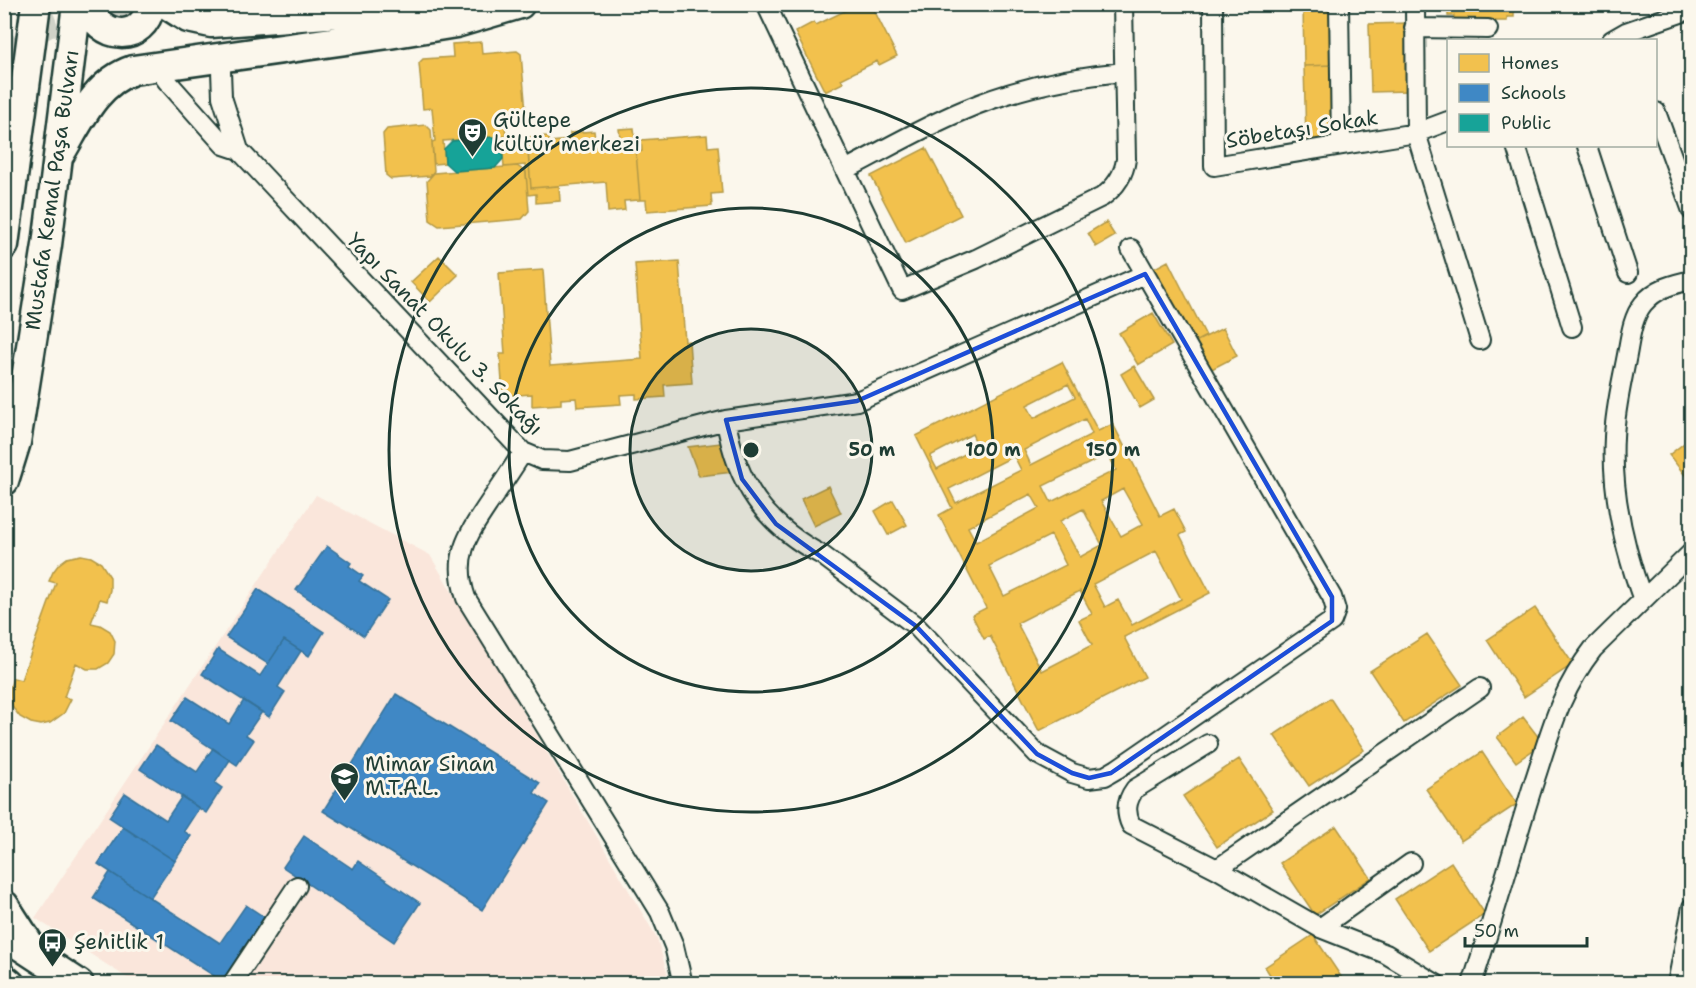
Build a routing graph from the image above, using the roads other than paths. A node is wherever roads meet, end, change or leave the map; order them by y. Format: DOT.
graph roads {
  1 [pos="78,4"];
  2 [pos="87,4"];
  3 [pos="151,4"];
  4 [pos="165,4"];
  5 [pos="455,4"];
  6 [pos="520,4"];
  7 [pos="766,4"];
  8 [pos="1123,4"];
  9 [pos="1213,4"];
  10 [pos="1339,4"];
  11 [pos="1415,4"];
  12 [pos="35,6"];
  13 [pos="1692,9"];
  14 [pos="207,14"];
  15 [pos="1414,28"];
  16 [pos="1488,29"];
  17 [pos="1622,38"];
  18 [pos="222,57"];
  19 [pos="156,66"];
  20 [pos="1124,72"];
  21 [pos="1657,115"];
  22 [pos="1447,122"];
  23 [pos="1416,133"];
  24 [pos="1341,145"];
  25 [pos="1515,147"];
  26 [pos="1587,147"];
  27 [pos="239,150"];
  28 [pos="58,158"];
  29 [pos="845,170"];
  30 [pos="1692,211"];
  31 [pos="4,245"];
  32 [pos="1131,249"];
  33 [pos="1628,273"];
  34 [pos="1145,274"];
  35 [pos="1692,280"];
  36 [pos="1572,327"];
  37 [pos="1480,340"];
  38 [pos="726,420"];
  39 [pos="523,452"];
  40 [pos="4,481"];
  41 [pos="1692,552"];
  42 [pos="1643,600"];
  43 [pos="1480,688"];
  44 [pos="1208,744"];
  45 [pos="1411,863"];
  46 [pos="1217,869"];
  47 [pos="297,886"];
  48 [pos="4,905"];
  49 [pos="1692,907"];
  50 [pos="1320,928"];
  51 [pos="4,934"];
  52 [pos="36,956"];
  53 [pos="79,984"];
  54 [pos="232,984"];
  55 [pos="683,984"];
  56 [pos="1437,984"];
  57 [pos="1472,984"];
  58 [pos="1677,984"];
  1 -- 28 [label="main road, Mustafa Kemal Paşa Bulvarı"];
  2 -- 3 [label="main road"];
  4 -- 14 [label="main road"];
  5 -- 14 [label="main road"];
  6 -- 18 [label="main road"];
  7 -- 29 [label="street"];
  8 -- 20 [label="street"];
  9 -- 24 [label="street, Söbetaşı Sokak"];
  10 -- 24 [label="street"];
  11 -- 15 [label="street"];
  12 -- 31 [label="main road, Mustafa Kemal Paşa Bulvarı"];
  13 -- 17 [label="street"];
  15 -- 16 [label="street"];
  15 -- 23 [label="street"];
  18 -- 19 [label="main road"];
  18 -- 27 [label="street, Yapı Sanat Okulu 3. Sokağı"];
  19 -- 27 [label="street, Yapı Sanat Okulu 3. Sokağı"];
  19 -- 28 [label="main road"];
  20 -- 29 [label="street"];
  20 -- 29 [label="street"];
  21 -- 30 [label="street"];
  22 -- 23 [label="street, Söbetaşı Sokak"];
  23 -- 24 [label="street, Söbetaşı Sokak"];
  23 -- 37 [label="street"];
  25 -- 36 [label="street"];
  26 -- 33 [label="street"];
  27 -- 39 [label="street, Yapı Sanat Okulu 3. Sokağı"];
  28 -- 40 [label="main road, Mustafa Kemal Paşa Bulvarı"];
  32 -- 34 [label="street"];
  34 -- 38 [label="street, Yapı Sanat Okulu 3. Sokağı"];
  34 -- 38 [label="street"];
  35 -- 42 [label="street"];
  38 -- 39 [label="street, Yapı Sanat Okulu 3. Sokağı"];
  39 -- 55 [label="street"];
  41 -- 42 [label="street"];
  42 -- 57 [label="street"];
  43 -- 46 [label="street"];
  44 -- 46 [label="street"];
  45 -- 50 [label="street"];
  46 -- 50 [label="street"];
  47 -- 54 [label="street"];
  48 -- 52 [label="main road"];
  49 -- 58 [label="street"];
  50 -- 56 [label="street"];
  51 -- 52 [label="main road"];
  52 -- 53 [label="main road"];
}
